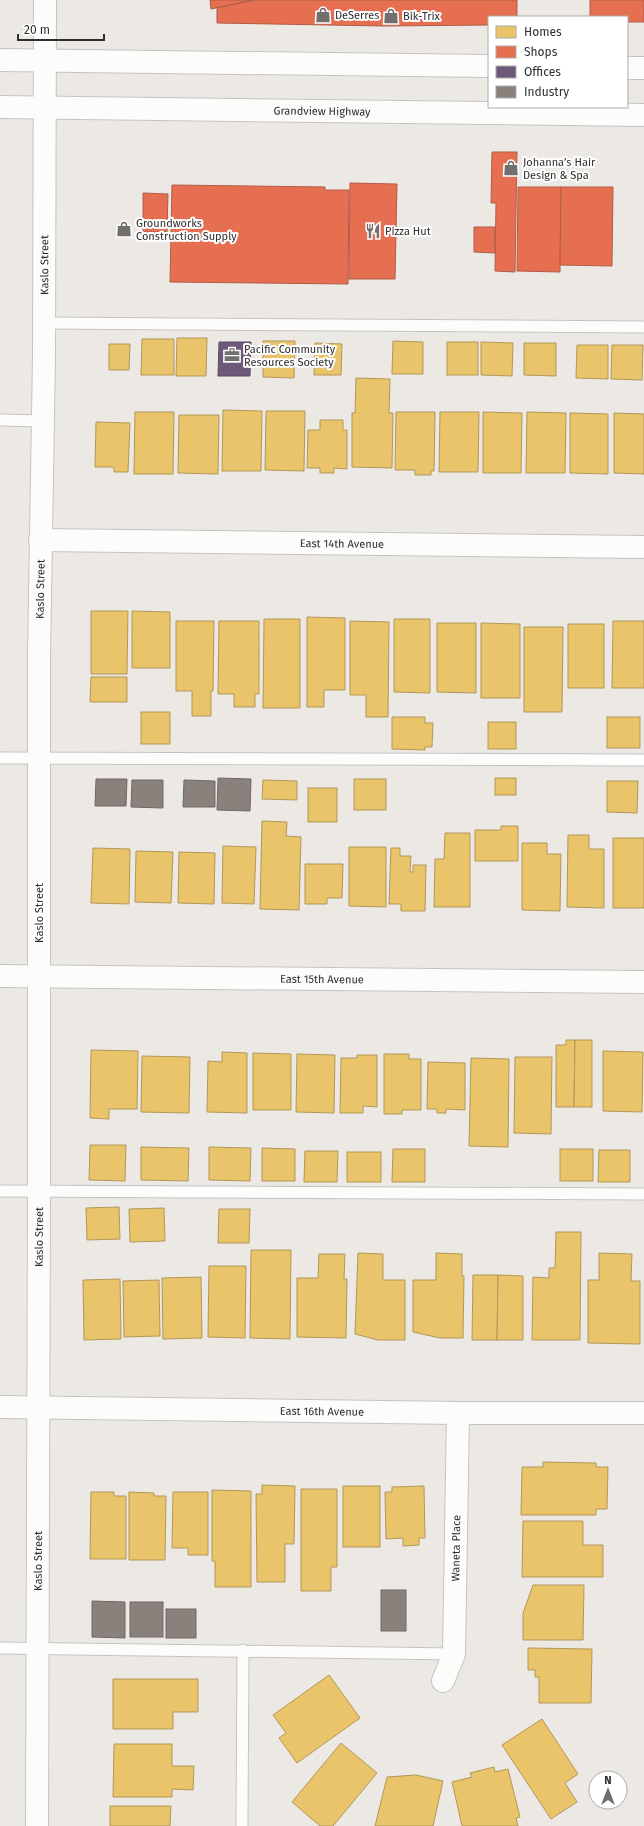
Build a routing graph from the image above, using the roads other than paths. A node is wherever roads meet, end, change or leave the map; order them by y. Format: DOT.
graph roads {
  1 [pos="45,0"];
  2 [pos="0,60"];
  3 [pos="45,61"];
  4 [pos="488,66"];
  5 [pos="628,68"];
  6 [pos="644,68"];
  7 [pos="0,107"];
  8 [pos="45,107"];
  9 [pos="644,115"];
  10 [pos="44,323"];
  11 [pos="644,327"];
  12 [pos="0,420"];
  13 [pos="42,420"];
  14 [pos="40,540"];
  15 [pos="644,547"];
  16 [pos="0,758"];
  17 [pos="39,760"];
  18 [pos="644,760"];
  19 [pos="0,976"];
  20 [pos="40,976"];
  21 [pos="644,982"];
  22 [pos="0,1191"];
  23 [pos="39,1191"];
  24 [pos="644,1194"];
  25 [pos="0,1407"];
  26 [pos="38,1407"];
  27 [pos="458,1413"];
  28 [pos="644,1413"];
  29 [pos="0,1648"];
  30 [pos="37,1649"];
  31 [pos="242,1650"];
  32 [pos="454,1654"];
  33 [pos="443,1681"];
  34 [pos="37,1826"];
  35 [pos="242,1826"];
  1 -- 3 [label="street, Kaslo Street"];
  2 -- 3 [label="street"];
  3 -- 4 [label="street"];
  3 -- 8 [label="street, Kaslo Street"];
  5 -- 6 [label="street"];
  7 -- 8 [label="street, Grandview Highway"];
  8 -- 9 [label="street, Grandview Highway"];
  8 -- 10 [label="street, Kaslo Street"];
  10 -- 11 [label="lane"];
  10 -- 13 [label="street, Kaslo Street"];
  12 -- 13 [label="lane"];
  13 -- 14 [label="street, Kaslo Street"];
  14 -- 15 [label="street, East 14th Avenue"];
  14 -- 17 [label="street, Kaslo Street"];
  16 -- 17 [label="lane"];
  17 -- 18 [label="lane"];
  17 -- 20 [label="street, Kaslo Street"];
  19 -- 20 [label="street, East 15th Avenue"];
  20 -- 21 [label="street, East 15th Avenue"];
  20 -- 23 [label="street, Kaslo Street"];
  22 -- 23 [label="lane"];
  23 -- 24 [label="lane"];
  23 -- 26 [label="street, Kaslo Street"];
  25 -- 26 [label="street, East 16th Avenue"];
  26 -- 27 [label="street, East 16th Avenue"];
  26 -- 30 [label="street, Kaslo Street"];
  27 -- 28 [label="street, East 16th Avenue"];
  27 -- 32 [label="street, Waneta Place"];
  29 -- 30 [label="lane"];
  30 -- 31 [label="lane"];
  30 -- 34 [label="street, Kaslo Street"];
  31 -- 32 [label="lane"];
  31 -- 35 [label="lane"];
  32 -- 33 [label="street, Waneta Place"];
}
